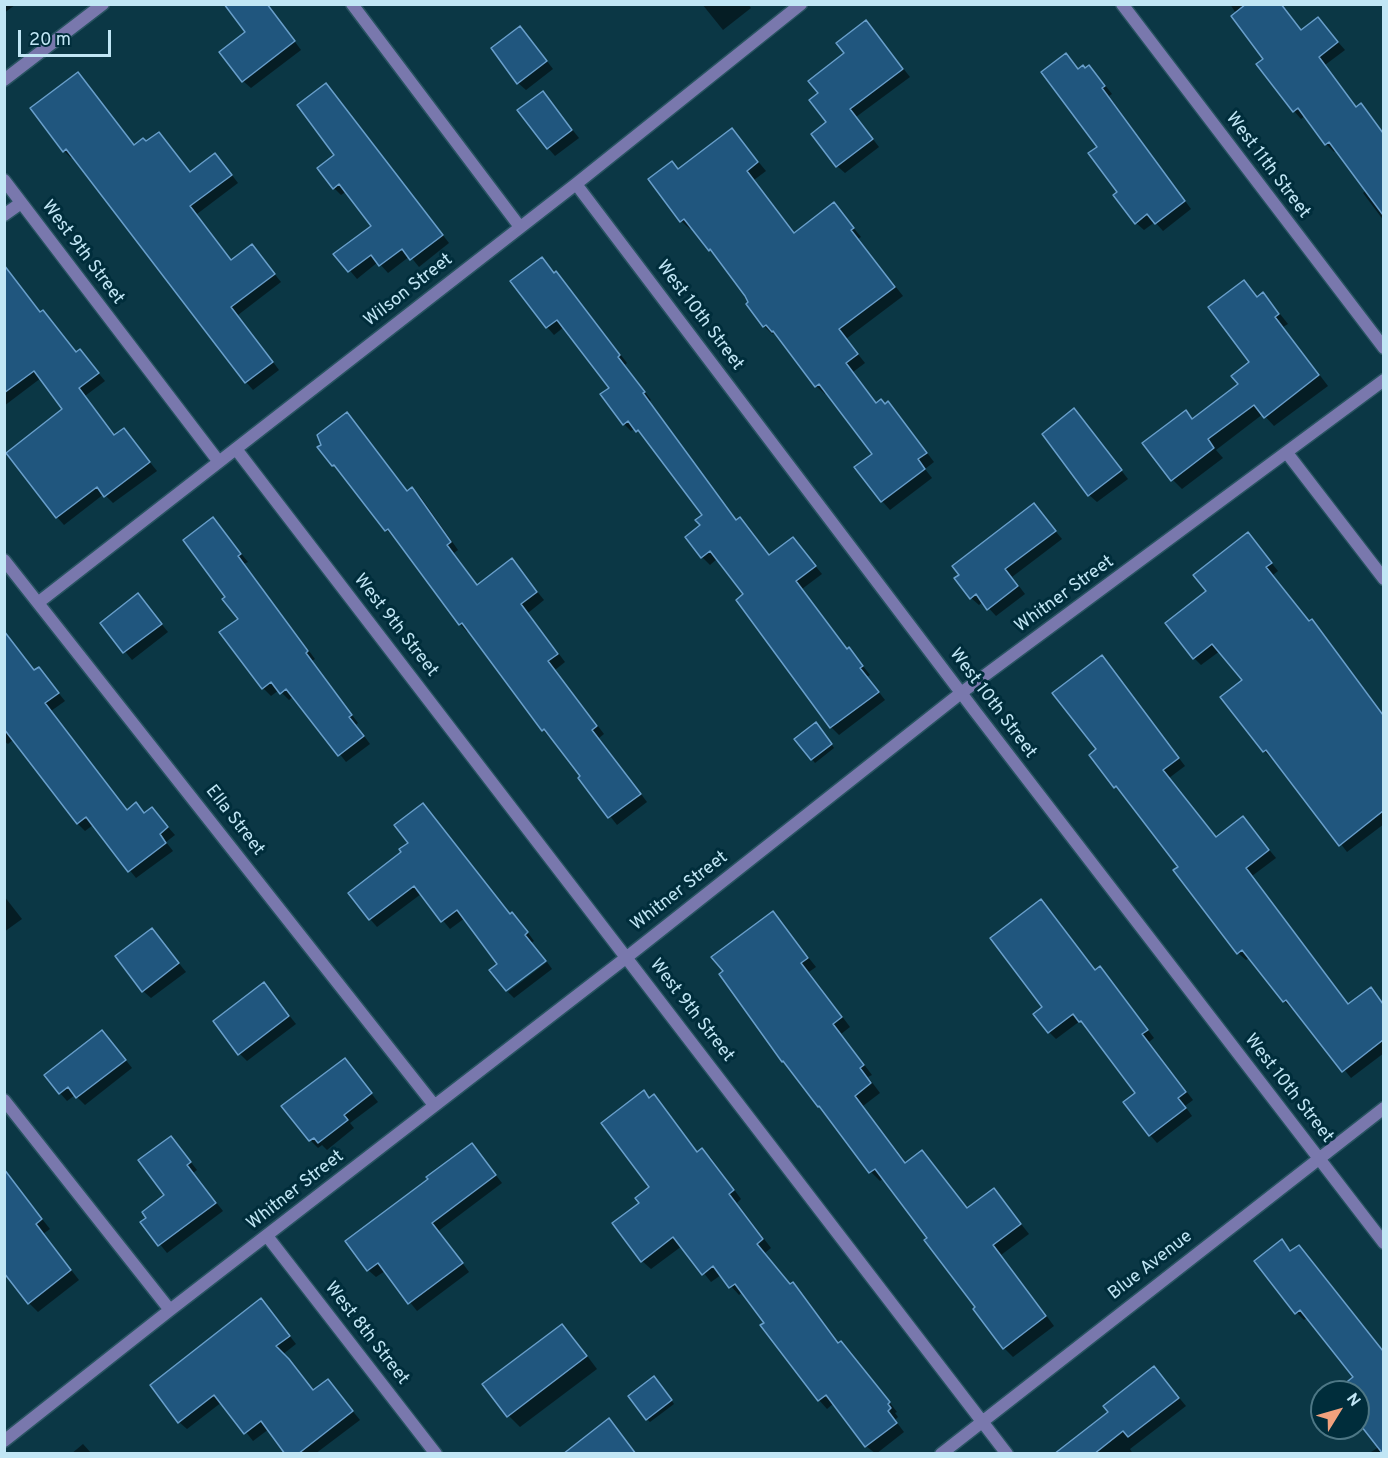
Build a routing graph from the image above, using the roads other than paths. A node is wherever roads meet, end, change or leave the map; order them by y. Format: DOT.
graph roads {
  1 [pos="103,4"];
  2 [pos="352,4"];
  3 [pos="801,4"];
  4 [pos="1122,4"];
  5 [pos="4,80"];
  6 [pos="4,180"];
  7 [pos="576,184"];
  8 [pos="21,203"];
  9 [pos="4,215"];
  10 [pos="520,227"];
  11 [pos="1383,348"];
  12 [pos="1383,380"];
  13 [pos="236,449"];
  14 [pos="1287,453"];
  15 [pos="219,462"];
  16 [pos="4,560"];
  17 [pos="1383,579"];
  18 [pos="39,602"];
  19 [pos="961,693"];
  20 [pos="627,957"];
  21 [pos="4,1100"];
  22 [pos="434,1105"];
  23 [pos="1383,1108"];
  24 [pos="1319,1159"];
  25 [pos="267,1236"];
  26 [pos="1383,1243"];
  27 [pos="170,1310"];
  28 [pos="983,1421"];
  29 [pos="4,1441"];
  30 [pos="436,1454"];
  31 [pos="941,1454"];
  32 [pos="1007,1454"];
  1 -- 5 [label="street"];
  2 -- 10 [label="street"];
  3 -- 7 [label="street, Wilson Street"];
  4 -- 11 [label="street, West 11th Street"];
  6 -- 8 [label="street, West 9th Street"];
  7 -- 10 [label="street, Wilson Street"];
  7 -- 19 [label="street, West 10th Street"];
  8 -- 9 [label="street"];
  8 -- 15 [label="street, West 9th Street"];
  10 -- 13 [label="street, Wilson Street"];
  12 -- 14 [label="street, Whitner Street"];
  13 -- 15 [label="street, Wilson Street"];
  13 -- 20 [label="street, West 9th Street"];
  14 -- 17 [label="street"];
  14 -- 19 [label="street, Whitner Street"];
  15 -- 18 [label="street, Wilson Street"];
  16 -- 18 [label="street, Ella Street"];
  18 -- 22 [label="street, Ella Street"];
  19 -- 20 [label="street, Whitner Street"];
  19 -- 24 [label="street, West 10th Street"];
  20 -- 22 [label="street, Whitner Street"];
  20 -- 28 [label="street, West 9th Street"];
  21 -- 27 [label="street"];
  22 -- 25 [label="street, Whitner Street"];
  23 -- 24 [label="street, Blue Avenue"];
  24 -- 26 [label="street, West 10th Street"];
  24 -- 28 [label="street, Blue Avenue"];
  25 -- 27 [label="street, Whitner Street"];
  25 -- 30 [label="street, West 8th Street"];
  27 -- 29 [label="street, Whitner Street"];
  28 -- 31 [label="street, Blue Avenue"];
  28 -- 32 [label="street, West 9th Street"];
}
